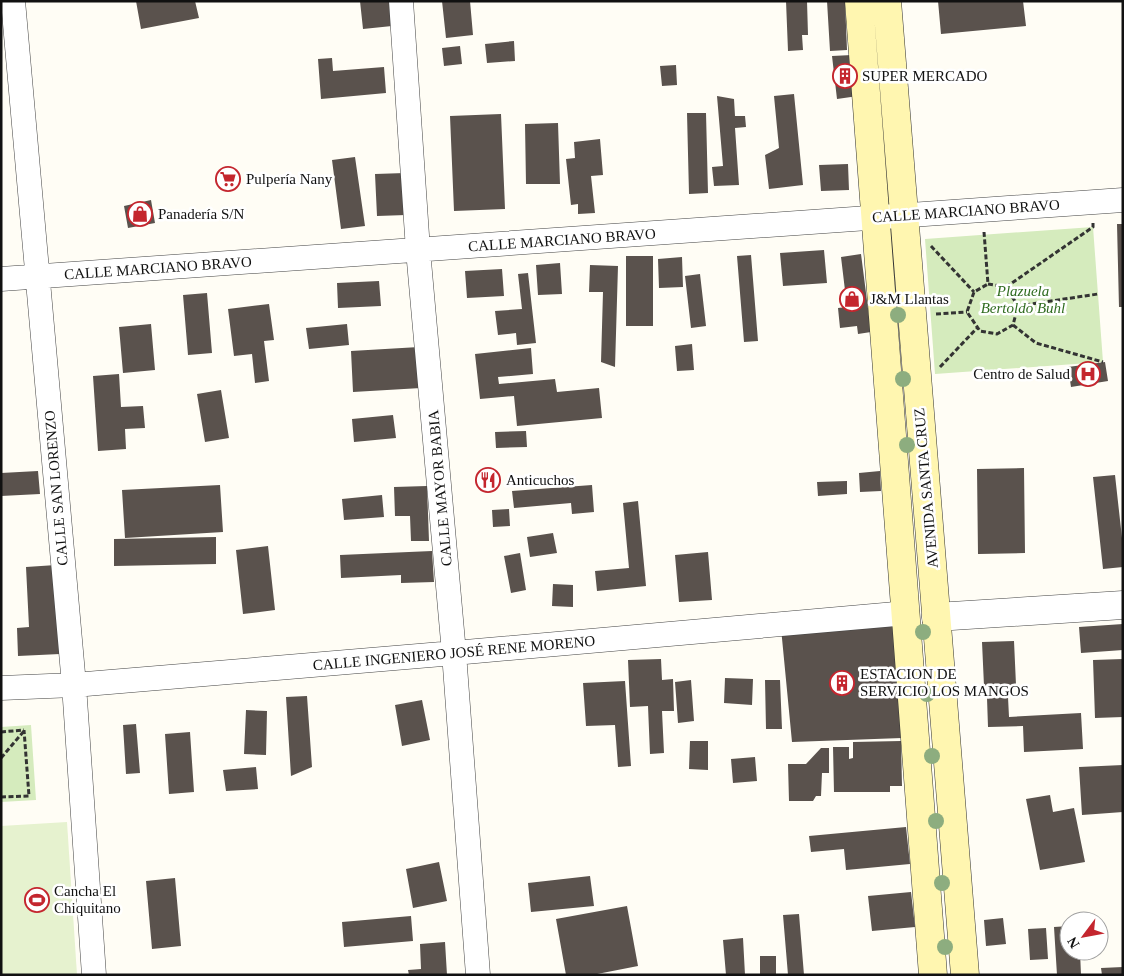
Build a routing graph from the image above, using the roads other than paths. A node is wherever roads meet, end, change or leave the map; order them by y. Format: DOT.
graph roads {
  1 [pos="13,1"];
  2 [pos="401,1"];
  3 [pos="859,1"];
  4 [pos="888,1"];
  5 [pos="1123,200"];
  6 [pos="904,216"];
  7 [pos="876,218"];
  8 [pos="418,250"];
  9 [pos="37,276"];
  10 [pos="1,279"];
  11 [pos="1123,604"];
  12 [pos="906,612"];
  13 [pos="936,617"];
  14 [pos="454,653"];
  15 [pos="74,684"];
  16 [pos="1,688"];
  17 [pos="94,975"];
  18 [pos="478,975"];
  19 [pos="934,975"];
  20 [pos="965,975"];
  1 -- 9 [label="street, CALLE SAN LORENZO"];
  2 -- 8 [label="street, CALLE MAYOR BABIA"];
  3 -- 7 [label="main road, AVENIDA SANTA CRUZ"];
  4 -- 6 [label="main road, AVENIDA SANTA CRUZ"];
  5 -- 6 [label="street, CALLE MARCIANO BRAVO"];
  6 -- 7 [label="street, CALLE MARCIANO BRAVO"];
  6 -- 13 [label="main road, AVENIDA SANTA CRUZ"];
  7 -- 8 [label="street, CALLE MARCIANO BRAVO"];
  7 -- 12 [label="main road, AVENIDA SANTA CRUZ"];
  8 -- 9 [label="street, CALLE MARCIANO BRAVO"];
  8 -- 14 [label="street, CALLE MAYOR BABIA"];
  9 -- 10 [label="street, CALLE MARCIANO BRAVO"];
  9 -- 15 [label="street, CALLE SAN LORENZO"];
  11 -- 13 [label="street"];
  12 -- 14 [label="street, CALLE INGENIERO JOSÉ RENE MORENO"];
  12 -- 19 [label="main road, AVENIDA SANTA CRUZ"];
  13 -- 20 [label="main road, AVENIDA SANTA CRUZ"];
  14 -- 15 [label="street, CALLE INGENIERO JOSÉ RENE MORENO"];
  14 -- 18 [label="street, CALLE MAYOR BABIA"];
  15 -- 16 [label="street, CALLE INGENIERO JOSÉ RENE MORENO"];
  15 -- 17 [label="street, CALLE SAN LORENZO"];
}
